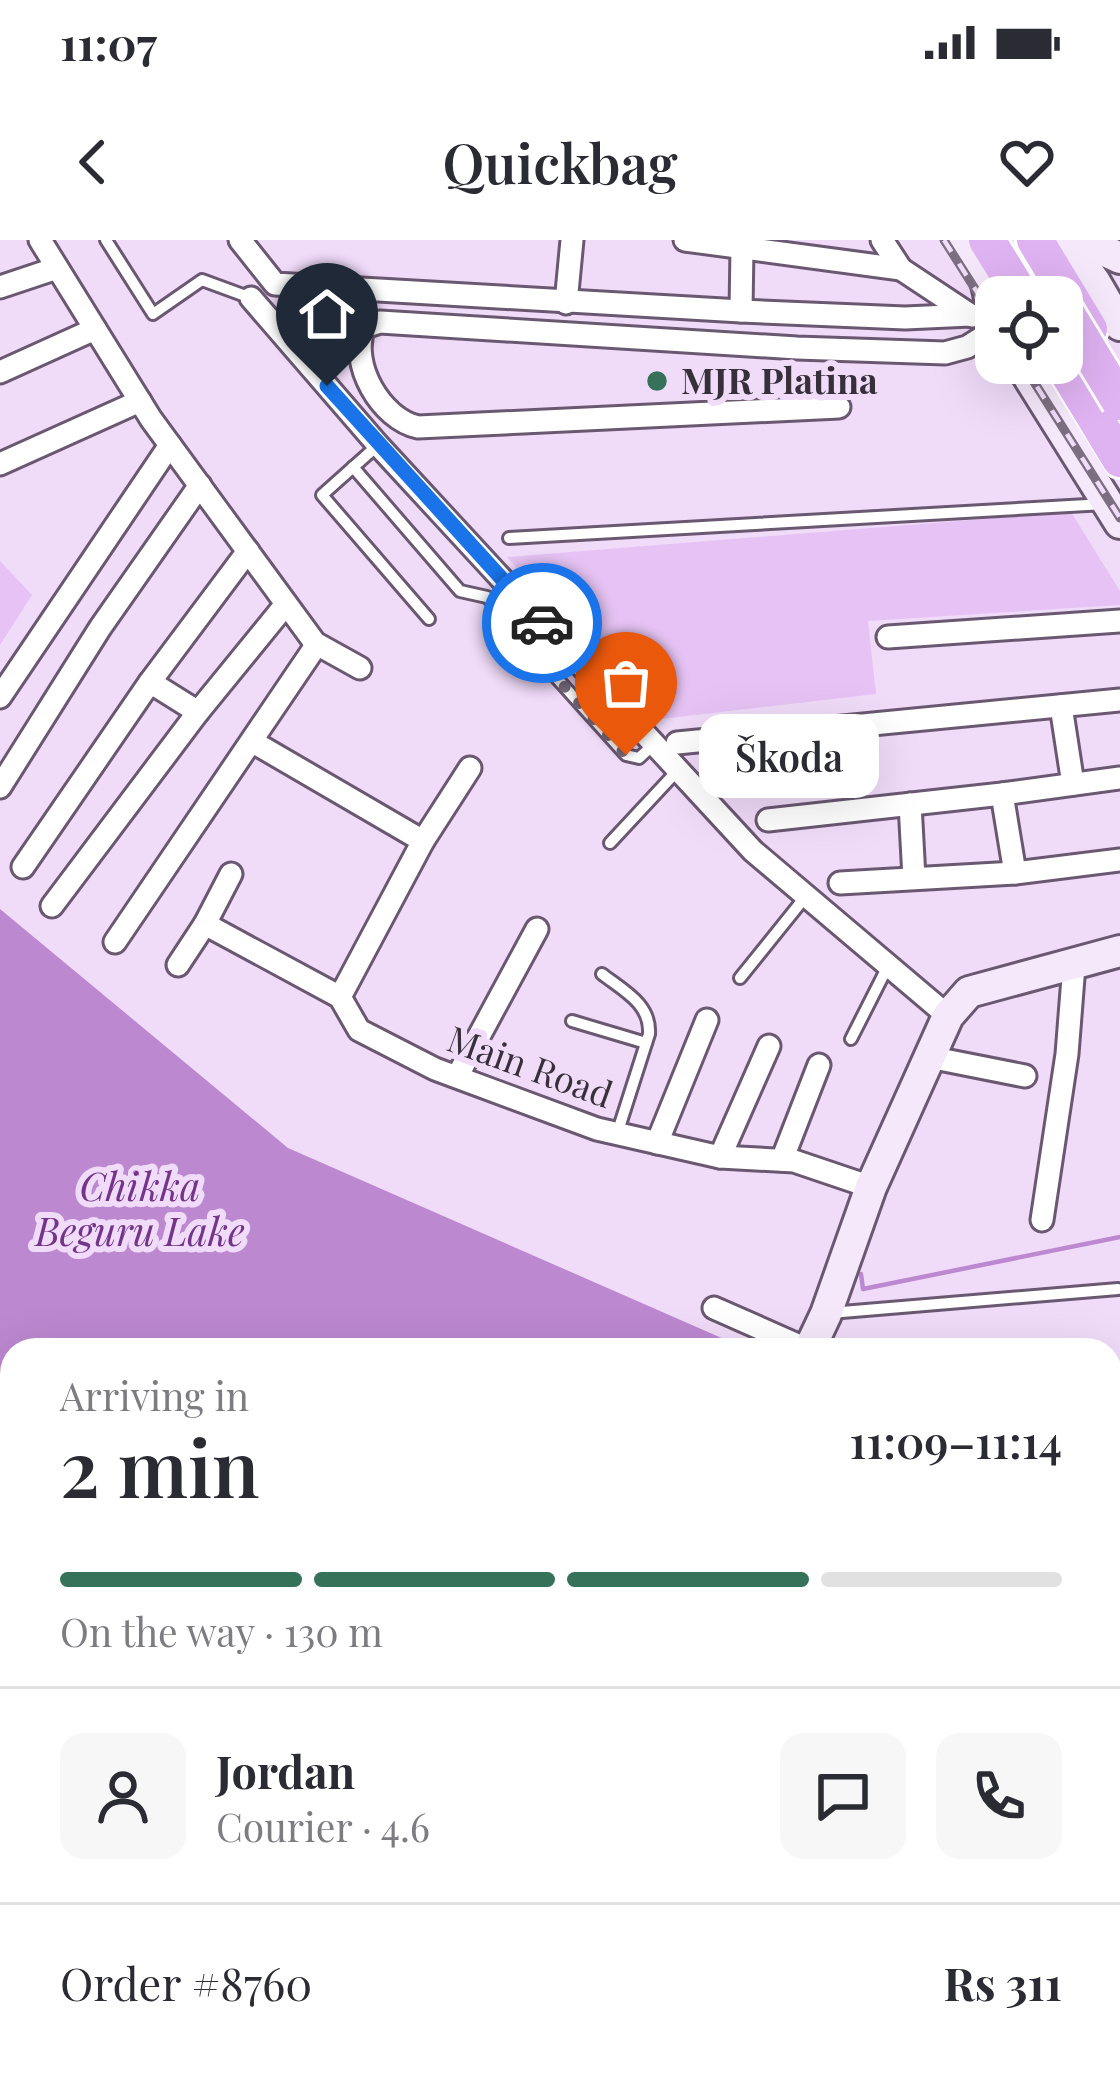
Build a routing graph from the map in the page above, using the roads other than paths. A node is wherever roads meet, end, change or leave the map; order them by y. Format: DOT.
graph roads {
  1 [pos="40,240"];
  2 [pos="106,240"];
  3 [pos="240,240"];
  4 [pos="572,240"];
  5 [pos="685,240"];
  6 [pos="882,240"];
  7 [pos="963,240"];
  8 [pos="1000,240"];
  9 [pos="1022,240"];
  10 [pos="1035,240"];
  11 [pos="1065,240"];
  12 [pos="1083,240"];
  13 [pos="742,248"];
  14 [pos="986,258"];
  15 [pos="1120,258"];
  16 [pos="57,268"];
  17 [pos="901,268"];
  18 [pos="1050,276"];
  19 [pos="1058,276"];
  20 [pos="1063,276"];
  21 [pos="1073,276"];
  22 [pos="0,286"];
  23 [pos="251,298"];
  24 [pos="1083,300"];
  25 [pos="566,303"];
  26 [pos="1083,306"];
  27 [pos="1083,309"];
  28 [pos="741,311"];
  29 [pos="975,315"];
  30 [pos="975,323"];
  31 [pos="1120,326"];
  32 [pos="95,329"];
  33 [pos="975,339"];
  34 [pos="0,372"];
  35 [pos="1083,377"];
  36 [pos="1120,380"];
  37 [pos="1033,384"];
  38 [pos="1075,384"];
  39 [pos="140,401"];
  40 [pos="1120,402"];
  41 [pos="839,407"];
  42 [pos="1120,438"];
  43 [pos="170,445"];
  44 [pos="377,445"];
  45 [pos="1120,459"];
  46 [pos="0,464"];
  47 [pos="353,467"];
  48 [pos="200,485"];
  49 [pos="1114,514"];
  50 [pos="509,538"];
  51 [pos="248,551"];
  52 [pos="286,604"];
  53 [pos="429,619"];
  54 [pos="1120,621"];
  55 [pos="888,637"];
  56 [pos="315,643"];
  57 [pos="554,649"];
  58 [pos="360,668"];
  59 [pos="150,682"];
  60 [pos="0,698"];
  61 [pos="1120,700"];
  62 [pos="1061,706"];
  63 [pos="198,712"];
  64 [pos="253,742"];
  65 [pos="677,743"];
  66 [pos="470,768"];
  67 [pos="678,770"];
  68 [pos="1120,778"];
  69 [pos="1073,784"];
  70 [pos="0,787"];
  71 [pos="1002,794"];
  72 [pos="910,804"];
  73 [pos="768,820"];
  74 [pos="423,841"];
  75 [pos="610,842"];
  76 [pos="1120,860"];
  77 [pos="23,867"];
  78 [pos="1015,873"];
  79 [pos="231,874"];
  80 [pos="914,878"];
  81 [pos="840,883"];
  82 [pos="806,896"];
  83 [pos="52,906"];
  84 [pos="205,924"];
  85 [pos="537,929"];
  86 [pos="115,943"];
  87 [pos="1120,951"];
  88 [pos="1074,964"];
  89 [pos="178,965"];
  90 [pos="888,966"];
  91 [pos="602,974"];
  92 [pos="740,978"];
  93 [pos="340,997"];
  94 [pos="948,1016"];
  95 [pos="707,1020"];
  96 [pos="572,1021"];
  97 [pos="851,1039"];
  98 [pos="646,1043"];
  99 [pos="769,1046"];
  100 [pos="929,1057"];
  101 [pos="819,1065"];
  102 [pos="458,1075"];
  103 [pos="1025,1076"];
  104 [pos="617,1134"];
  105 [pos="657,1143"];
  106 [pos="720,1157"];
  107 [pos="782,1160"];
  108 [pos="871,1186"];
  109 [pos="1042,1220"];
  110 [pos="1118,1288"];
  111 [pos="713,1308"];
  112 [pos="826,1314"];
  113 [pos="782,1338"];
  114 [pos="815,1338"];
  1 -- 16 [label="street"];
  2 -- 23 [label="lane"];
  3 -- 25 [label="street"];
  4 -- 25 [label="street"];
  5 -- 13 [label="street"];
  6 -- 17 [label="street"];
  7 -- 14 [label="street"];
  8 -- 18 [label="highway"];
  9 -- 19 [label="highway"];
  10 -- 20 [label="highway"];
  11 -- 21 [label="street"];
  12 -- 15 [label="street"];
  13 -- 17 [label="street"];
  13 -- 28 [label="street"];
  16 -- 22 [label="street"];
  16 -- 32 [label="street"];
  17 -- 29 [label="street"];
  23 -- 44 [label="street"];
  24 -- 31 [label="street"];
  25 -- 28 [label="street"];
  26 -- 36 [label="highway"];
  27 -- 40 [label="highway, bridge"];
  28 -- 30 [label="street"];
  32 -- 34 [label="street"];
  32 -- 39 [label="street"];
  33 -- 41 [label="street"];
  35 -- 42 [label="highway"];
  37 -- 49 [label="street"];
  38 -- 45 [label="highway"];
  39 -- 43 [label="street"];
  39 -- 46 [label="street"];
  43 -- 48 [label="street"];
  43 -- 60 [label="street"];
  44 -- 47 [label="lane"];
  44 -- 57 [label="street"];
  47 -- 53 [label="lane"];
  47 -- 57 [label="lane"];
  48 -- 51 [label="street"];
  48 -- 70 [label="street"];
  49 -- 50 [label="lane"];
  51 -- 52 [label="street"];
  51 -- 59 [label="street"];
  52 -- 56 [label="street"];
  52 -- 63 [label="street"];
  54 -- 55 [label="street"];
  56 -- 58 [label="street"];
  56 -- 64 [label="street"];
  57 -- 67 [label="street"];
  59 -- 63 [label="street"];
  59 -- 77 [label="street"];
  61 -- 62 [label="street"];
  62 -- 65 [label="street"];
  62 -- 69 [label="street"];
  63 -- 83 [label="street"];
  64 -- 74 [label="street"];
  64 -- 86 [label="street"];
  66 -- 74 [label="street"];
  67 -- 75 [label="lane"];
  67 -- 82 [label="street"];
  68 -- 69 [label="street"];
  69 -- 71 [label="street"];
  71 -- 72 [label="street"];
  71 -- 78 [label="street"];
  72 -- 73 [label="street"];
  72 -- 80 [label="street"];
  74 -- 93 [label="street"];
  76 -- 78 [label="street"];
  78 -- 80 [label="street"];
  79 -- 84 [label="street"];
  80 -- 81 [label="street"];
  82 -- 90 [label="street"];
  82 -- 92 [label="lane"];
  84 -- 89 [label="street"];
  84 -- 93 [label="street, Main Road"];
  85 -- 102 [label="street"];
  87 -- 88 [label="street"];
  88 -- 94 [label="street"];
  88 -- 109 [label="street"];
  90 -- 94 [label="street"];
  90 -- 97 [label="lane"];
  91 -- 98 [label="lane"];
  93 -- 102 [label="street, Main Road"];
  94 -- 100 [label="street"];
  95 -- 105 [label="street"];
  96 -- 98 [label="lane"];
  98 -- 104 [label="lane"];
  99 -- 106 [label="street"];
  100 -- 103 [label="street"];
  100 -- 108 [label="street"];
  101 -- 107 [label="street"];
  102 -- 104 [label="street, Main Road"];
  104 -- 105 [label="street, Main Road"];
  105 -- 106 [label="street, Main Road"];
  106 -- 107 [label="street, Main Road"];
  107 -- 108 [label="street, Main Road"];
  108 -- 112 [label="street"];
  110 -- 112 [label="lane"];
  111 -- 113 [label="street"];
  112 -- 114 [label="street"];
}
